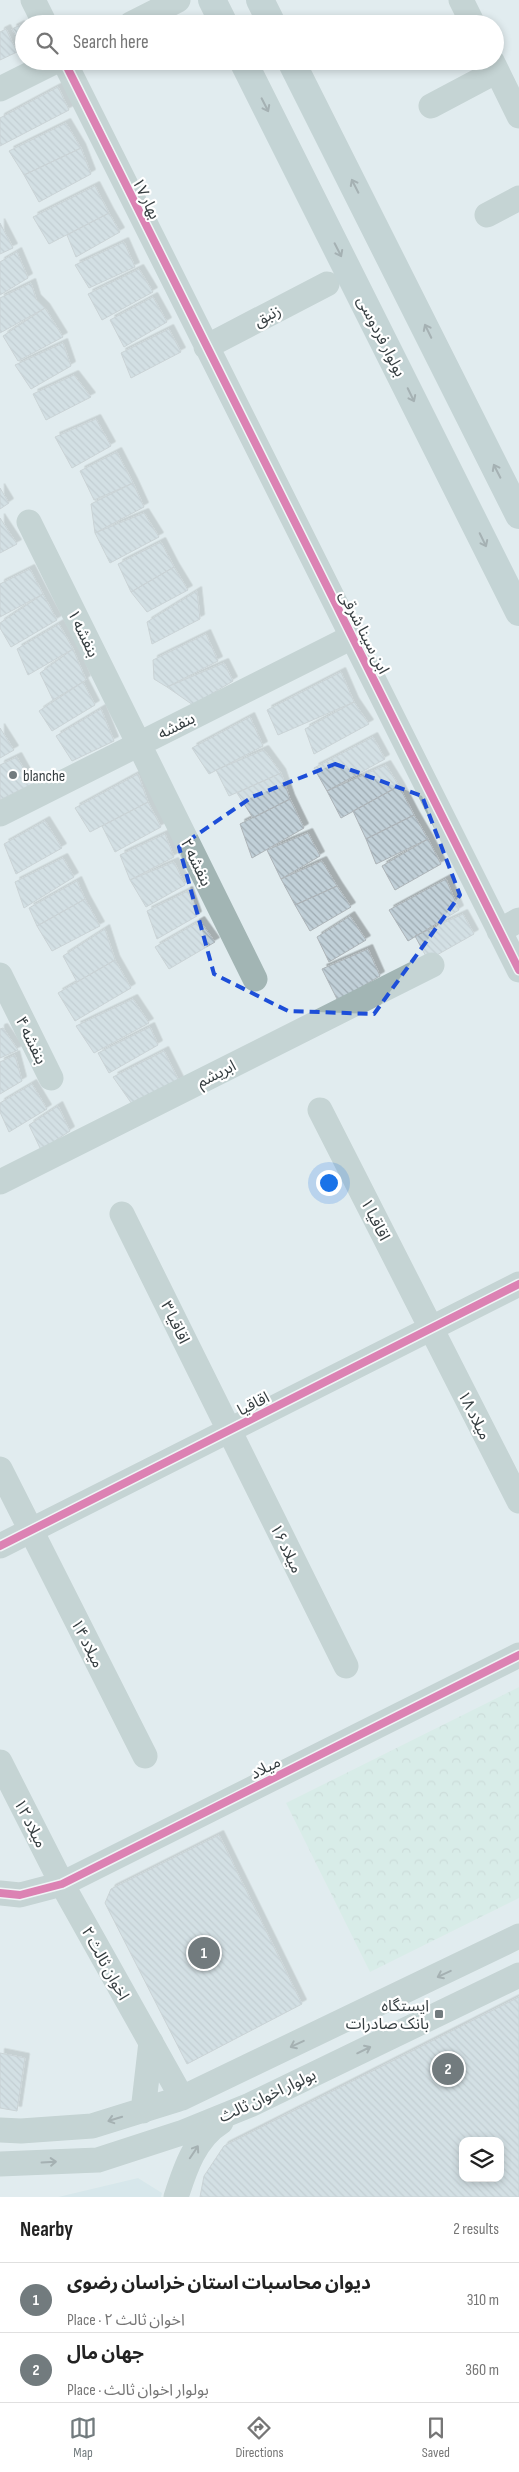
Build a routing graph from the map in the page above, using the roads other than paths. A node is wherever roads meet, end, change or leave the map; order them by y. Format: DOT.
graph roads {
  1 [pos="32,0"];
  2 [pos="178,0"];
  3 [pos="212,0"];
  4 [pos="260,0"];
  5 [pos="461,0"];
  6 [pos="40,15"];
  7 [pos="149,15"];
  8 [pos="220,15"];
  9 [pos="268,15"];
  10 [pos="468,15"];
  11 [pos="39,70"];
  12 [pos="68,70"];
  13 [pos="248,70"];
  14 [pos="296,70"];
  15 [pos="488,70"];
  16 [pos="496,70"];
  17 [pos="0,90"];
  18 [pos="431,106"];
  19 [pos="519,116"];
  20 [pos="519,198"];
  21 [pos="487,215"];
  22 [pos="327,284"];
  23 [pos="206,346"];
  24 [pos="519,515"];
  25 [pos="29,522"];
  26 [pos="519,612"];
  27 [pos="352,637"];
  28 [pos="139,744"];
  29 [pos="0,814"];
  30 [pos="509,925"];
  31 [pos="432,964"];
  32 [pos="519,970"];
  33 [pos="0,975"];
  34 [pos="255,979"];
  35 [pos="50,1078"];
  36 [pos="320,1110"];
  37 [pos="0,1182"];
  38 [pos="122,1214"];
  39 [pos="519,1284"];
  40 [pos="431,1328"];
  41 [pos="229,1430"];
  42 [pos="0,1469"];
  43 [pos="519,1501"];
  44 [pos="31,1530"];
  45 [pos="0,1546"];
  46 [pos="519,1655"];
  47 [pos="346,1666"];
  48 [pos="144,1756"];
  49 [pos="0,1762"];
  50 [pos="62,1884"];
  51 [pos="10,1894"];
  52 [pos="519,1936"];
  53 [pos="469,1962"];
  54 [pos="519,1975"];
  55 [pos="485,1992"];
  56 [pos="151,2042"];
  57 [pos="182,2098"];
  58 [pos="250,2105"];
  59 [pos="143,2111"];
  60 [pos="0,2130"];
  61 [pos="0,2164"];
  62 [pos="176,2197"];
  1 -- 6 [label="street"];
  2 -- 7 [label="street"];
  3 -- 8 [label="main road"];
  4 -- 9 [label="main road"];
  5 -- 10 [label="street"];
  11 -- 17 [label="street"];
  12 -- 23 [label="street, بهار ۱۷"];
  13 -- 26 [label="main road, بولوار فردوسی, one-way"];
  24 -- 14 [label="main road, one-way"];
  15 -- 18 [label="street"];
  16 -- 19 [label="street"];
  20 -- 21 [label="street"];
  22 -- 23 [label="street, زنبق"];
  23 -- 27 [label="street, ابن سینا شرقی"];
  25 -- 28 [label="street, بنفشه ۱"];
  27 -- 28 [label="street, بنفشه"];
  27 -- 30 [label="street, ابن سینا شرقی"];
  28 -- 29 [label="street, بنفشه"];
  28 -- 34 [label="street, بنفشه ۲"];
  30 -- 32 [label="street, ابن سینا شرقی"];
  31 -- 37 [label="street, ابریشم"];
  33 -- 35 [label="street, بنفشه ۴"];
  36 -- 40 [label="street, اقاقیا ۱"];
  38 -- 41 [label="street, اقاقیا ۳"];
  39 -- 40 [label="street, اقاقیا"];
  40 -- 41 [label="street, اقاقیا"];
  40 -- 43 [label="street, میلاد ۱۸"];
  41 -- 44 [label="street, اقاقیا"];
  41 -- 47 [label="street, میلاد ۱۶"];
  42 -- 44 [label="street, میلاد ۱۴"];
  44 -- 45 [label="street, اقاقیا"];
  44 -- 48 [label="street, میلاد ۱۴"];
  46 -- 50 [label="street, میلاد"];
  49 -- 50 [label="street, میلاد ۱۲"];
  50 -- 51 [label="street, میلاد"];
  50 -- 56 [label="street, اخوان ثالث ۲"];
  52 -- 53 [label="street"];
  53 -- 55 [label="street"];
  53 -- 57 [label="street, one-way"];
  54 -- 55 [label="street, بولوار اخوان ثالث"];
  58 -- 55 [label="street, بولوار اخوان ثالث, one-way"];
  56 -- 57 [label="street, اخوان ثالث ۲"];
  56 -- 59 [label="street"];
  57 -- 59 [label="street"];
  61 -- 58 [label="street, بولوار اخوان ثالث, one-way"];
  62 -- 58 [label="street, one-way"];
  59 -- 60 [label="street, one-way"];
}
